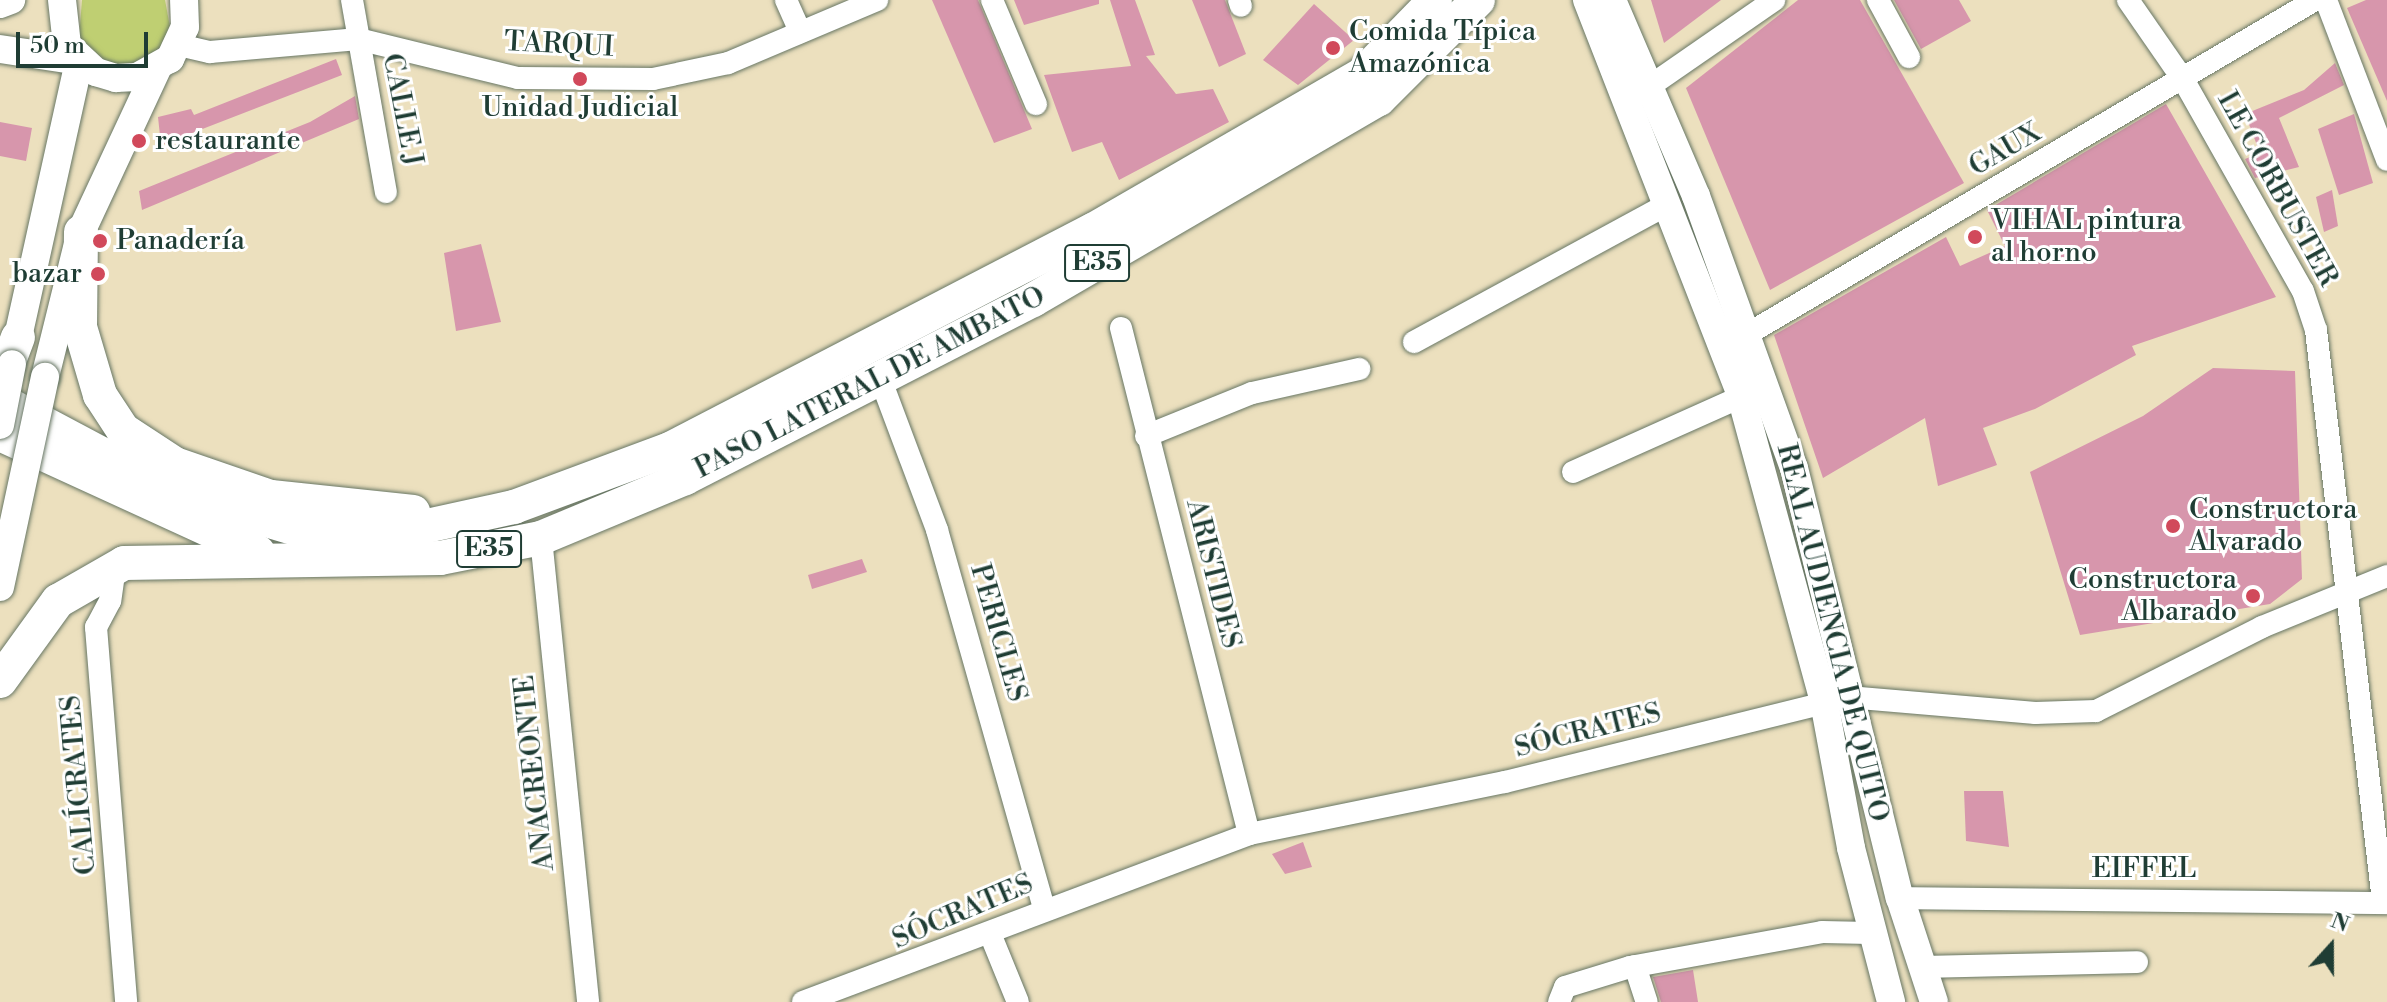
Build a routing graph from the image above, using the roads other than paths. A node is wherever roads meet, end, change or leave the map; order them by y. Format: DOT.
graph roads {
  1 [pos="11,0"];
  2 [pos="62,0"];
  3 [pos="184,0"];
  4 [pos="352,0"];
  5 [pos="786,0"];
  6 [pos="877,0"];
  7 [pos="992,0"];
  8 [pos="1435,0"];
  9 [pos="1478,0"];
  10 [pos="1774,0"];
  11 [pos="1878,0"];
  12 [pos="2128,0"];
  13 [pos="2315,0"];
  14 [pos="2326,0"];
  15 [pos="0,4"];
  16 [pos="1603,7"];
  17 [pos="800,32"];
  18 [pos="358,39"];
  19 [pos="179,45"];
  20 [pos="0,49"];
  21 [pos="1909,57"];
  22 [pos="79,61"];
  23 [pos="157,69"];
  24 [pos="2184,81"];
  25 [pos="1640,94"];
  26 [pos="1036,104"];
  27 [pos="2387,160"];
  28 [pos="386,192"];
  29 [pos="1665,206"];
  30 [pos="81,232"];
  31 [pos="1121,328"];
  32 [pos="1414,342"];
  33 [pos="1734,342"];
  34 [pos="9,362"];
  35 [pos="1359,369"];
  36 [pos="880,378"];
  37 [pos="1752,391"];
  38 [pos="0,400"];
  39 [pos="0,425"];
  40 [pos="0,434"];
  41 [pos="1146,436"];
  42 [pos="1573,472"];
  43 [pos="514,507"];
  44 [pos="541,538"];
  45 [pos="281,561"];
  46 [pos="115,567"];
  47 [pos="2387,576"];
  48 [pos="0,587"];
  49 [pos="2342,590"];
  50 [pos="0,681"];
  51 [pos="1836,700"];
  52 [pos="1249,834"];
  53 [pos="1900,898"];
  54 [pos="2385,902"];
  55 [pos="1044,909"];
  56 [pos="1870,933"];
  57 [pos="991,936"];
  58 [pos="2137,962"];
  59 [pos="1635,966"];
  60 [pos="1922,967"];
  61 [pos="126,1002"];
  62 [pos="588,1002"];
  63 [pos="803,1002"];
  64 [pos="1018,1002"];
  65 [pos="1559,1002"];
  66 [pos="1647,1002"];
  67 [pos="1891,1002"];
  68 [pos="1934,1002"];
  1 -- 15 [label="main road"];
  2 -- 22 [label="main road"];
  3 -- 19 [label="main road"];
  4 -- 18 [label="street, CALLE J"];
  5 -- 17 [label="street"];
  6 -- 17 [label="street, TARQUI"];
  7 -- 26 [label="street"];
  8 -- 43 [label="highway, PASO LATERAL DE AMBATO / E35"];
  9 -- 36 [label="highway, PASO LATERAL DE AMBATO / E35"];
  10 -- 25 [label="street"];
  11 -- 21 [label="street"];
  12 -- 24 [label="street, LE CORBUSTER"];
  13 -- 24 [label="street, GAUX"];
  14 -- 27 [label="street"];
  16 -- 25 [label="main road, REAL AUDIENCIA DE QUITO"];
  17 -- 18 [label="street, TARQUI"];
  18 -- 19 [label="street, TARQUI"];
  18 -- 28 [label="street, CALLE J"];
  19 -- 23 [label="main road"];
  20 -- 22 [label="main road"];
  22 -- 23 [label="main road"];
  22 -- 34 [label="main road"];
  23 -- 30 [label="main road"];
  24 -- 33 [label="street, GAUX"];
  24 -- 49 [label="street, LE CORBUSTER"];
  25 -- 29 [label="main road, REAL AUDIENCIA DE QUITO"];
  25 -- 33 [label="main road, REAL AUDIENCIA DE QUITO"];
  29 -- 32 [label="street"];
  29 -- 33 [label="main road, REAL AUDIENCIA DE QUITO"];
  30 -- 43 [label="highway"];
  30 -- 48 [label="main road, bridge"];
  31 -- 41 [label="street, ARISTIDES"];
  33 -- 37 [label="main road, REAL AUDIENCIA DE QUITO"];
  34 -- 39 [label="main road, bridge"];
  35 -- 41 [label="street"];
  36 -- 44 [label="highway, PASO LATERAL DE AMBATO / E35"];
  36 -- 55 [label="street, PERICLES"];
  37 -- 42 [label="street"];
  37 -- 51 [label="main road, REAL AUDIENCIA DE QUITO"];
  38 -- 43 [label="highway"];
  40 -- 45 [label="highway"];
  41 -- 52 [label="street, ARISTIDES"];
  44 -- 45 [label="highway, PASO LATERAL DE AMBATO / E35"];
  44 -- 62 [label="street, ANACREONTE"];
  45 -- 46 [label="highway, PASO LATERAL DE AMBATO"];
  46 -- 50 [label="highway"];
  46 -- 61 [label="street, CALÍCRATES"];
  47 -- 49 [label="street, SÓCRATES"];
  49 -- 51 [label="street, SÓCRATES"];
  49 -- 54 [label="street, LE CORBUSTER"];
  51 -- 52 [label="street, SÓCRATES"];
  51 -- 53 [label="main road, REAL AUDIENCIA DE QUITO"];
  51 -- 56 [label="main road, REAL AUDIENCIA DE QUITO"];
  52 -- 55 [label="street, SÓCRATES"];
  53 -- 54 [label="street, EIFFEL"];
  53 -- 60 [label="main road, REAL AUDIENCIA DE QUITO"];
  55 -- 57 [label="street, SÓCRATES"];
  56 -- 59 [label="street"];
  56 -- 67 [label="main road, REAL AUDIENCIA DE QUITO"];
  57 -- 63 [label="street, SÓCRATES"];
  57 -- 64 [label="street"];
  58 -- 60 [label="street"];
  59 -- 65 [label="street"];
  59 -- 66 [label="street"];
  60 -- 68 [label="main road, REAL AUDIENCIA DE QUITO"];
}
